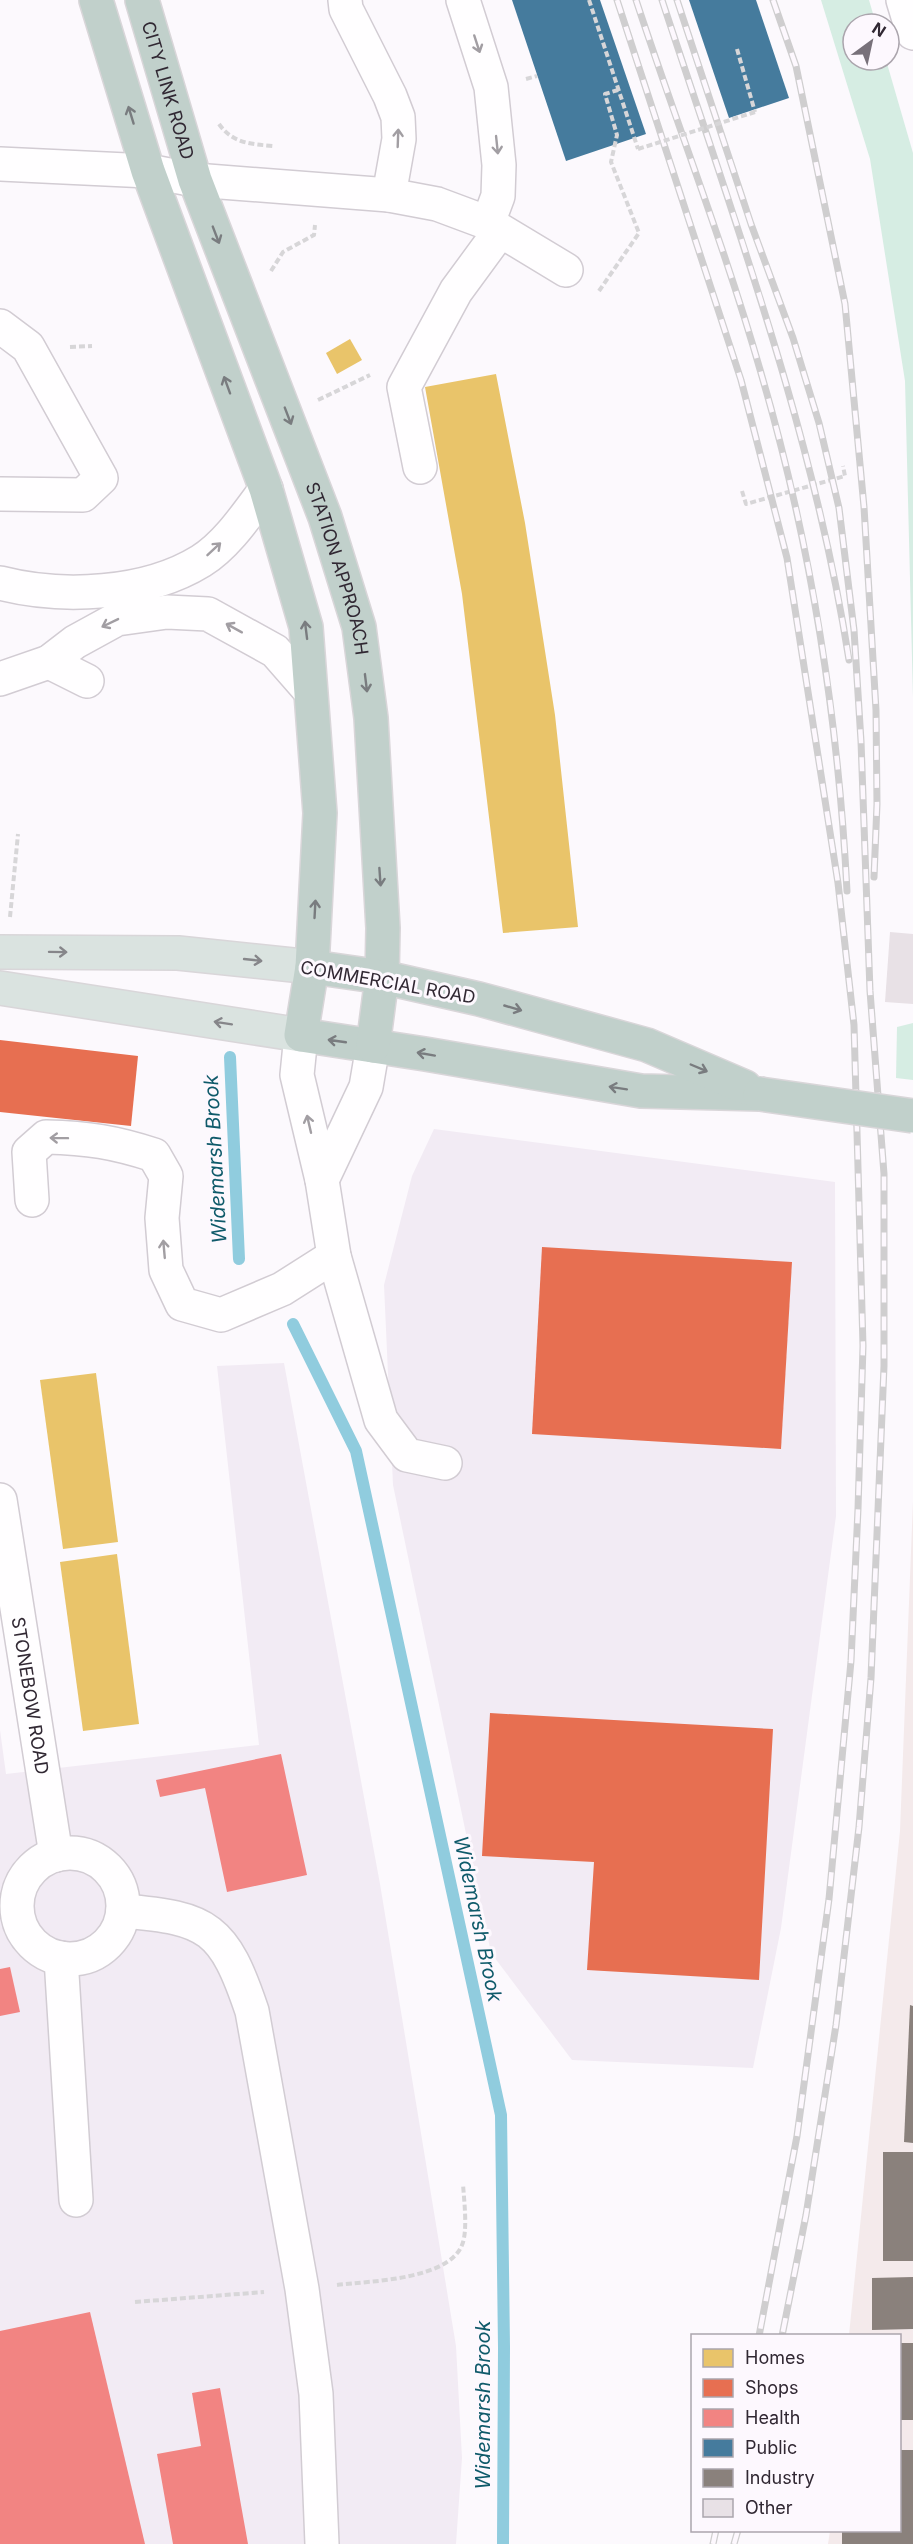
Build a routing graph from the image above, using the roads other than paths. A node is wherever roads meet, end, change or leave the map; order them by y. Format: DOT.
graph roads {
  1 [pos="96,0"];
  2 [pos="142,0"];
  3 [pos="345,0"];
  4 [pos="463,0"];
  5 [pos="903,0"];
  6 [pos="913,33"];
  7 [pos="0,164"];
  8 [pos="148,171"];
  9 [pos="195,180"];
  10 [pos="389,195"];
  11 [pos="494,227"];
  12 [pos="566,270"];
  13 [pos="0,326"];
  14 [pos="420,467"];
  15 [pos="266,489"];
  16 [pos="0,494"];
  17 [pos="0,583"];
  18 [pos="49,662"];
  19 [pos="0,679"];
  20 [pos="87,681"];
  21 [pos="310,692"];
  22 [pos="4,952"];
  23 [pos="312,967"];
  24 [pos="382,977"];
  25 [pos="0,988"];
  26 [pos="301,1035"];
  27 [pos="373,1046"];
  28 [pos="760,1094"];
  29 [pos="913,1116"];
  30 [pos="322,1180"];
  31 [pos="32,1200"];
  32 [pos="334,1256"];
  33 [pos="445,1463"];
  34 [pos="1,1508"];
  35 [pos="56,1855"];
  36 [pos="123,1911"];
  37 [pos="10,1922"];
  38 [pos="62,1958"];
  39 [pos="76,2200"];
  40 [pos="322,2544"];
  8 -- 1 [label="highway, one-way"];
  2 -- 9 [label="highway, CITY LINK ROAD"];
  10 -- 3 [label="street, one-way"];
  4 -- 11 [label="street, one-way"];
  5 -- 6 [label="street"];
  7 -- 8 [label="street"];
  8 -- 9 [label="street"];
  15 -- 8 [label="highway, one-way"];
  9 -- 10 [label="street"];
  9 -- 24 [label="highway, STATION APPROACH, one-way"];
  10 -- 11 [label="street"];
  11 -- 12 [label="street"];
  11 -- 14 [label="street"];
  13 -- 16 [label="street"];
  17 -- 15 [label="street, one-way"];
  21 -- 15 [label="highway, one-way"];
  18 -- 19 [label="street"];
  18 -- 20 [label="street"];
  21 -- 18 [label="street, one-way"];
  23 -- 21 [label="highway, one-way"];
  22 -- 23 [label="main road, COMMERCIAL ROAD, one-way"];
  23 -- 24 [label="highway, COMMERCIAL ROAD"];
  23 -- 26 [label="highway"];
  24 -- 27 [label="highway, STATION APPROACH"];
  24 -- 28 [label="highway, COMMERCIAL ROAD, one-way"];
  26 -- 25 [label="main road, COMMERCIAL ROAD, one-way"];
  27 -- 26 [label="highway, COMMERCIAL ROAD, one-way"];
  30 -- 26 [label="street, one-way"];
  28 -- 27 [label="highway, COMMERCIAL ROAD, one-way"];
  27 -- 30 [label="street"];
  28 -- 29 [label="highway, COMMERCIAL ROAD, bridge"];
  30 -- 32 [label="street"];
  32 -- 31 [label="street, one-way"];
  32 -- 33 [label="street"];
  34 -- 35 [label="street, STONEBOW ROAD"];
  35 -- 36 [label="street"];
  35 -- 37 [label="street"];
  36 -- 38 [label="street"];
  36 -- 40 [label="street"];
  37 -- 38 [label="street"];
  38 -- 39 [label="street"];
}
